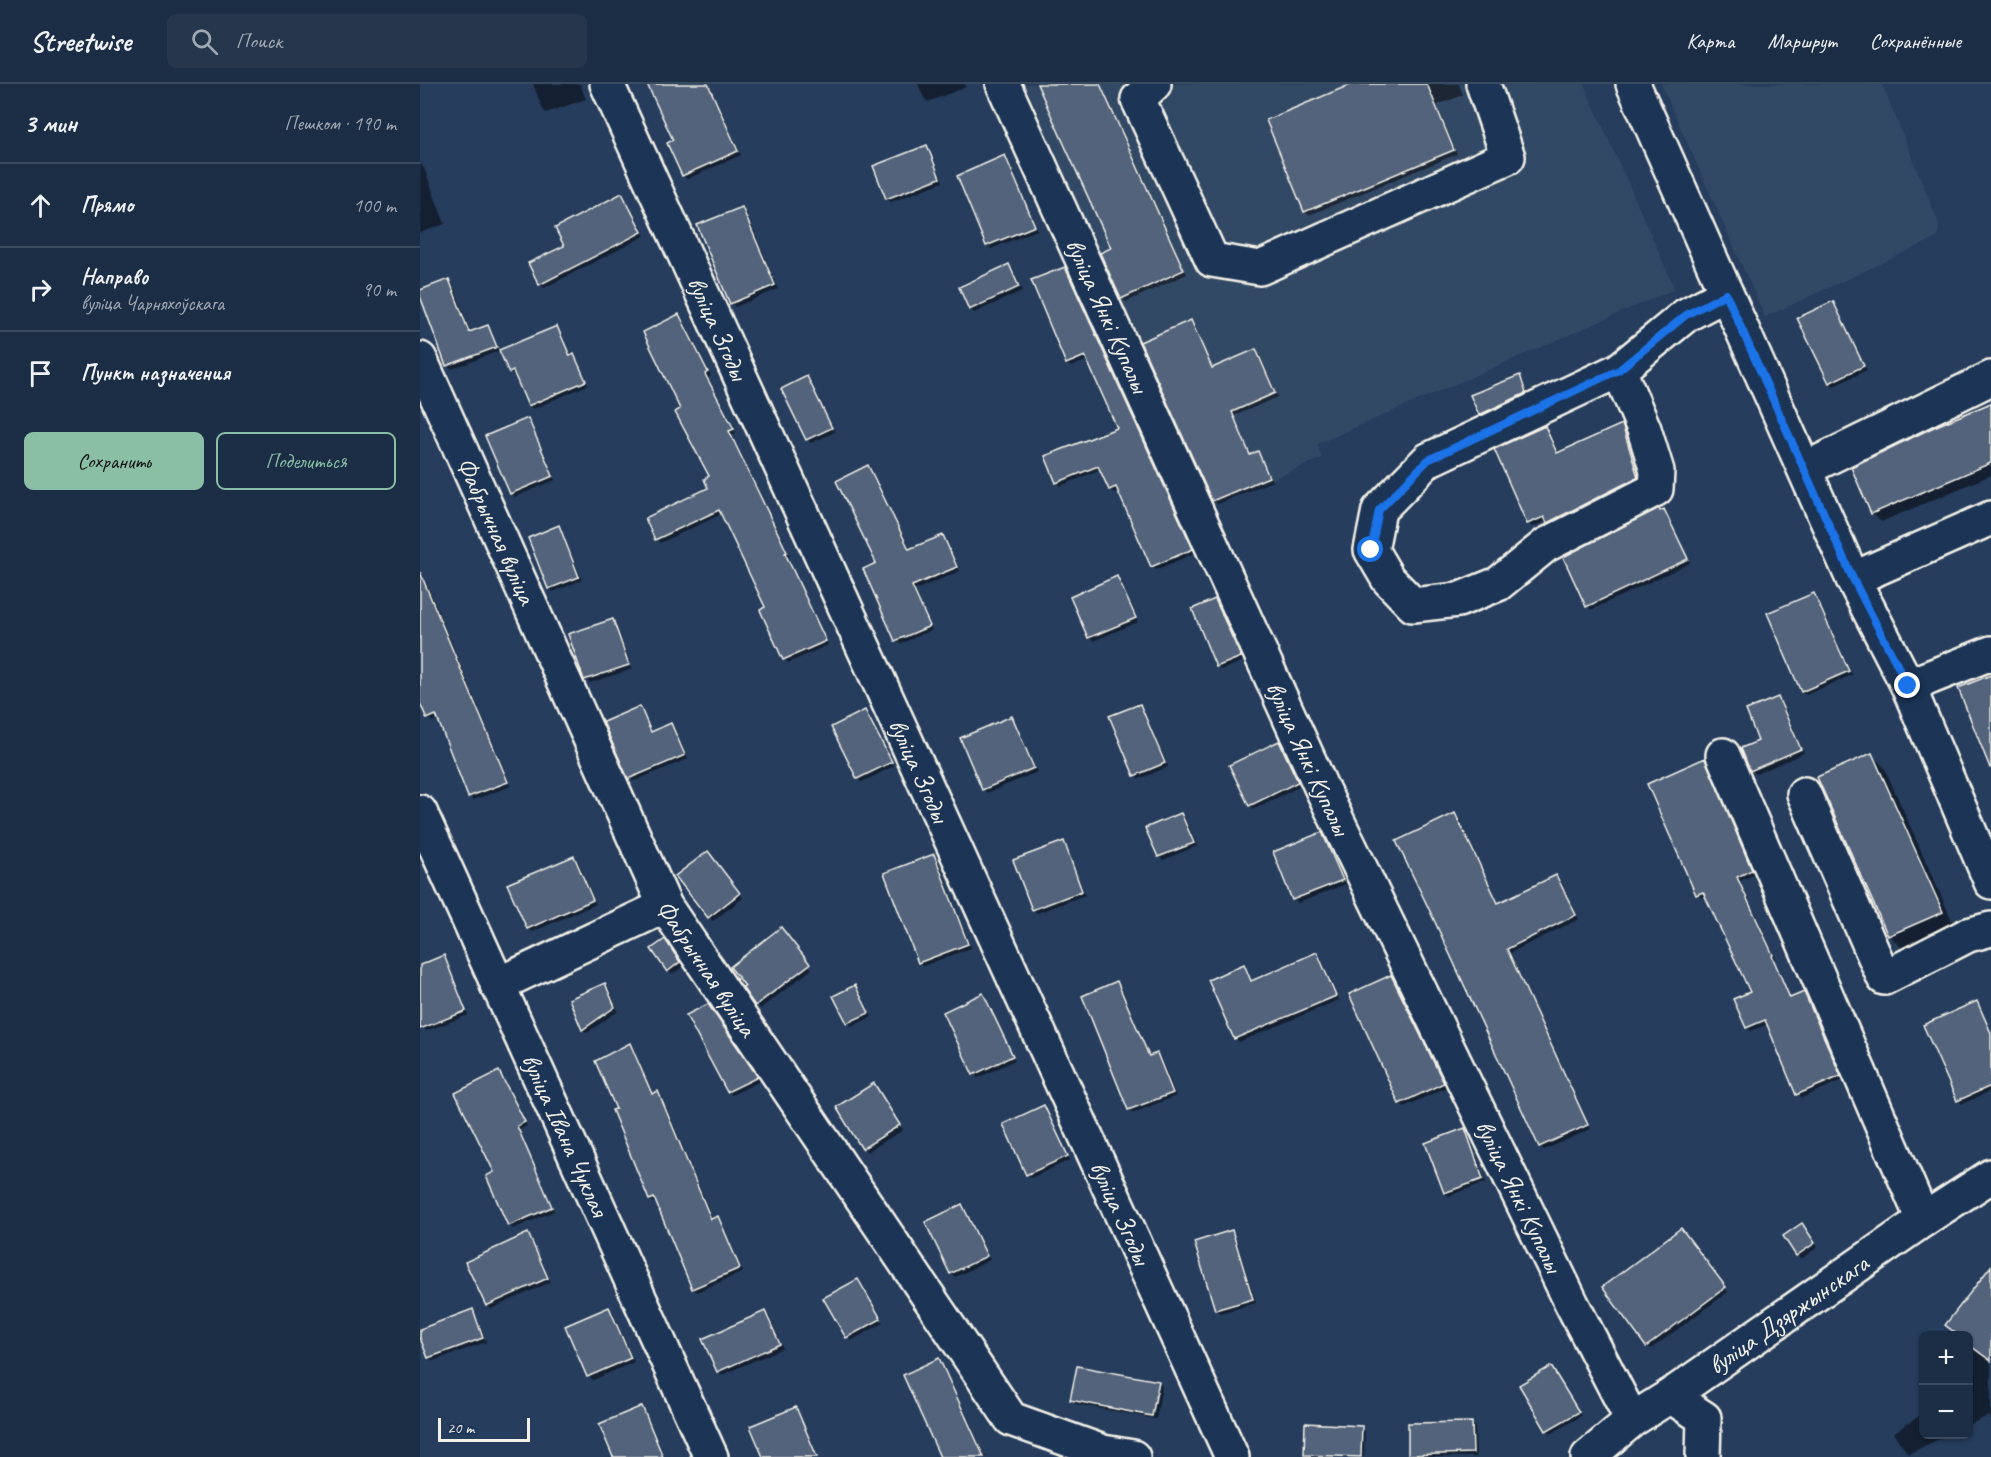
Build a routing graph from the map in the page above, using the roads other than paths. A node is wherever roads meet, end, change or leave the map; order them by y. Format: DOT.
graph roads {
  1 [pos="607,84"];
  2 [pos="1003,84"];
  3 [pos="1154,84"];
  4 [pos="1483,84"];
  5 [pos="1633,84"];
  6 [pos="1726,294"];
  7 [pos="420,359"];
  8 [pos="1619,370"];
  9 [pos="1991,378"];
  10 [pos="1805,470"];
  11 [pos="1991,518"];
  12 [pos="1853,579"];
  13 [pos="1991,653"];
  14 [pos="1908,686"];
  15 [pos="1723,755"];
  16 [pos="1804,794"];
  17 [pos="420,812"];
  18 [pos="1991,882"];
  19 [pos="665,906"];
  20 [pos="1991,929"];
  21 [pos="497,986"];
  22 [pos="1991,1176"];
  23 [pos="1923,1220"];
  24 [pos="1670,1396"];
  25 [pos="1632,1420"];
  26 [pos="711,1457"];
  27 [pos="1133,1457"];
  28 [pos="1232,1457"];
  29 [pos="1588,1457"];
  30 [pos="1703,1457"];
  1 -- 28 [label="street, вуліца Згоды"];
  2 -- 25 [label="street, вуліца Янкі Купалы"];
  3 -- 4 [label="street"];
  5 -- 6 [label="street"];
  6 -- 8 [label="street"];
  6 -- 10 [label="street"];
  7 -- 19 [label="street, Фабрычная вуліца"];
  8 -- 8 [label="street"];
  9 -- 10 [label="street"];
  10 -- 12 [label="street"];
  11 -- 12 [label="street"];
  12 -- 14 [label="street"];
  13 -- 14 [label="street"];
  14 -- 18 [label="street"];
  15 -- 23 [label="street"];
  16 -- 20 [label="street"];
  17 -- 21 [label="street, вуліца Івана Чуклая"];
  19 -- 21 [label="street"];
  19 -- 27 [label="street, Фабрычная вуліца"];
  21 -- 26 [label="street, вуліца Івана Чуклая"];
  22 -- 23 [label="street, вуліца Дзяржынскага"];
  23 -- 24 [label="street, вуліца Дзяржынскага"];
  24 -- 25 [label="street, вуліца Дзяржынскага"];
  24 -- 30 [label="street"];
  25 -- 29 [label="street, вуліца Дзяржынскага"];
}
